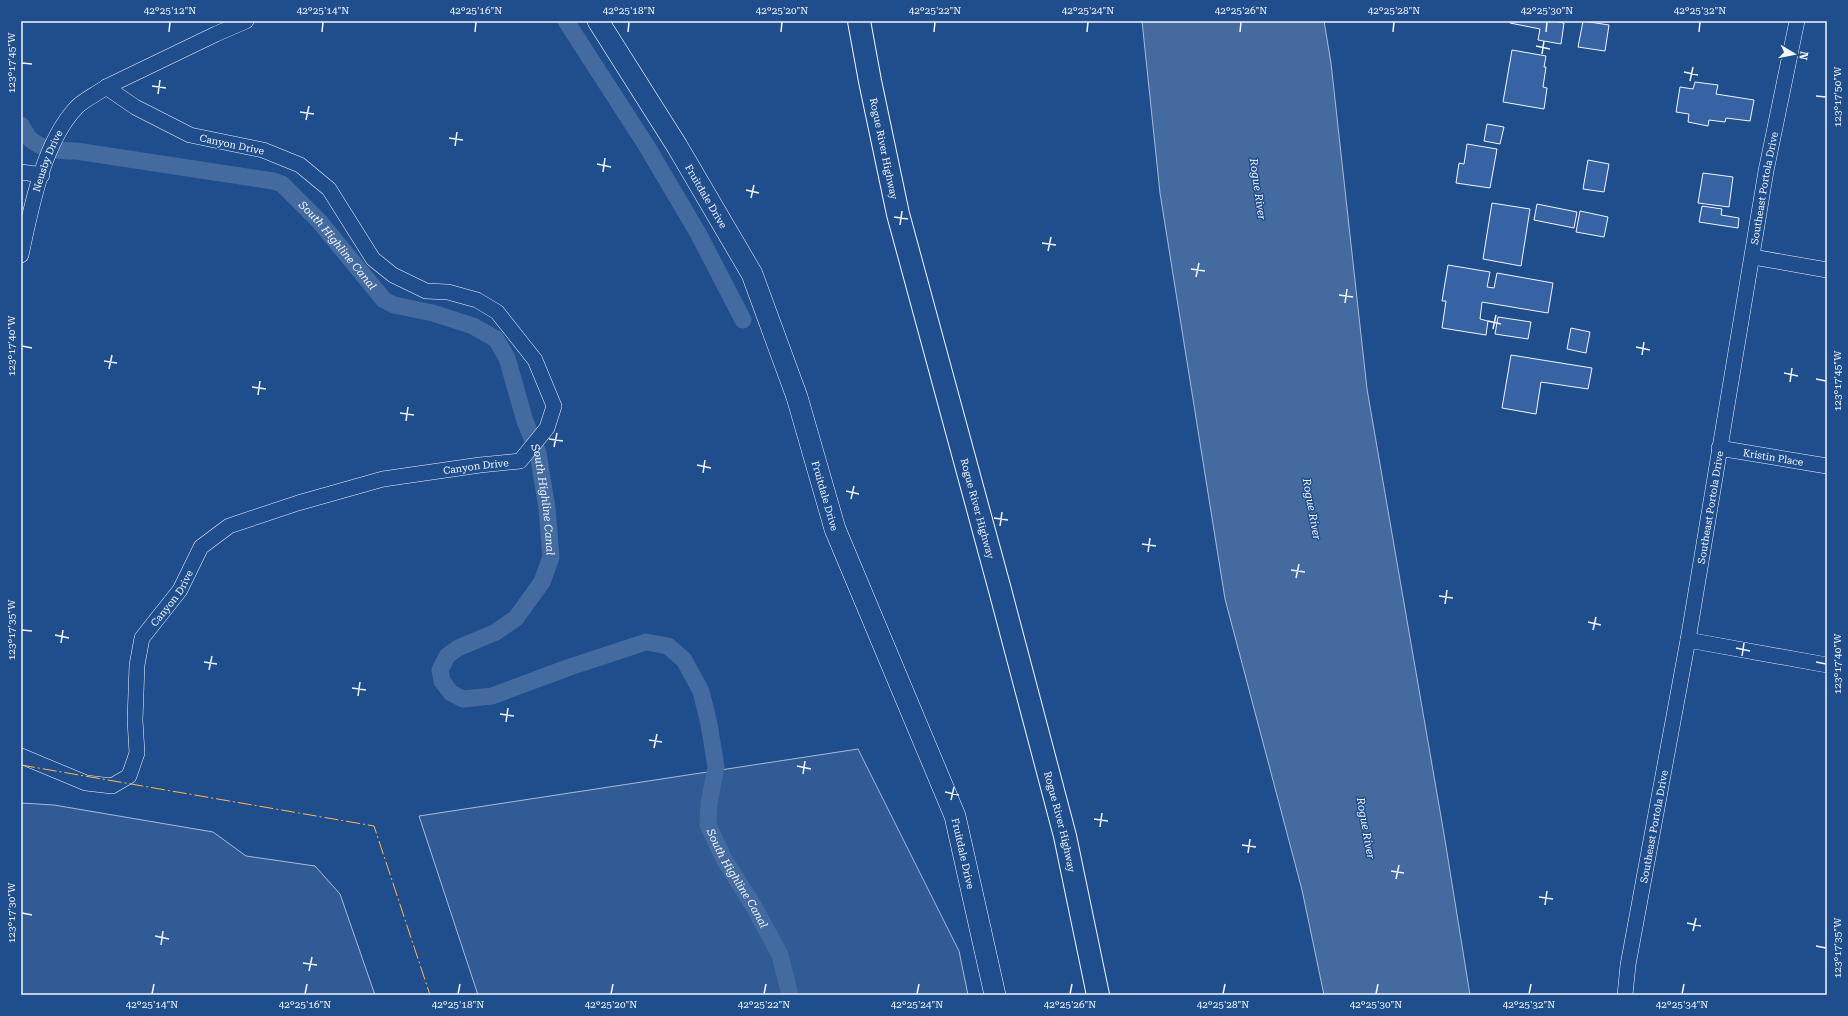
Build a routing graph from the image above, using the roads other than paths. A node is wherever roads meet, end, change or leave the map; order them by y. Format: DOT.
graph roads {
  1 [pos="246,21"];
  2 [pos="598,21"];
  3 [pos="859,21"];
  4 [pos="1796,21"];
  5 [pos="106,87"];
  6 [pos="21,172"];
  7 [pos="42,175"];
  8 [pos="21,255"];
  9 [pos="1753,257"];
  10 [pos="1827,270"];
  11 [pos="1719,448"];
  12 [pos="1827,466"];
  13 [pos="1688,640"];
  14 [pos="1827,666"];
  15 [pos="21,756"];
  16 [pos="995,995"];
  17 [pos="1098,995"];
  18 [pos="1625,995"];
  1 -- 5 [label="street"];
  2 -- 16 [label="street, Fruitdale Drive"];
  3 -- 17 [label="main road, Rogue River Highway"];
  4 -- 9 [label="street, Southeast Portola Drive"];
  5 -- 7 [label="street, Neusby Drive"];
  5 -- 15 [label="street, Canyon Drive"];
  6 -- 7 [label="street"];
  7 -- 8 [label="street, Neusby Drive"];
  9 -- 10 [label="street"];
  9 -- 11 [label="street, Southeast Portola Drive"];
  11 -- 12 [label="street, Kristin Place"];
  11 -- 13 [label="street, Southeast Portola Drive"];
  13 -- 14 [label="street"];
  13 -- 18 [label="street, Southeast Portola Drive"];
}
